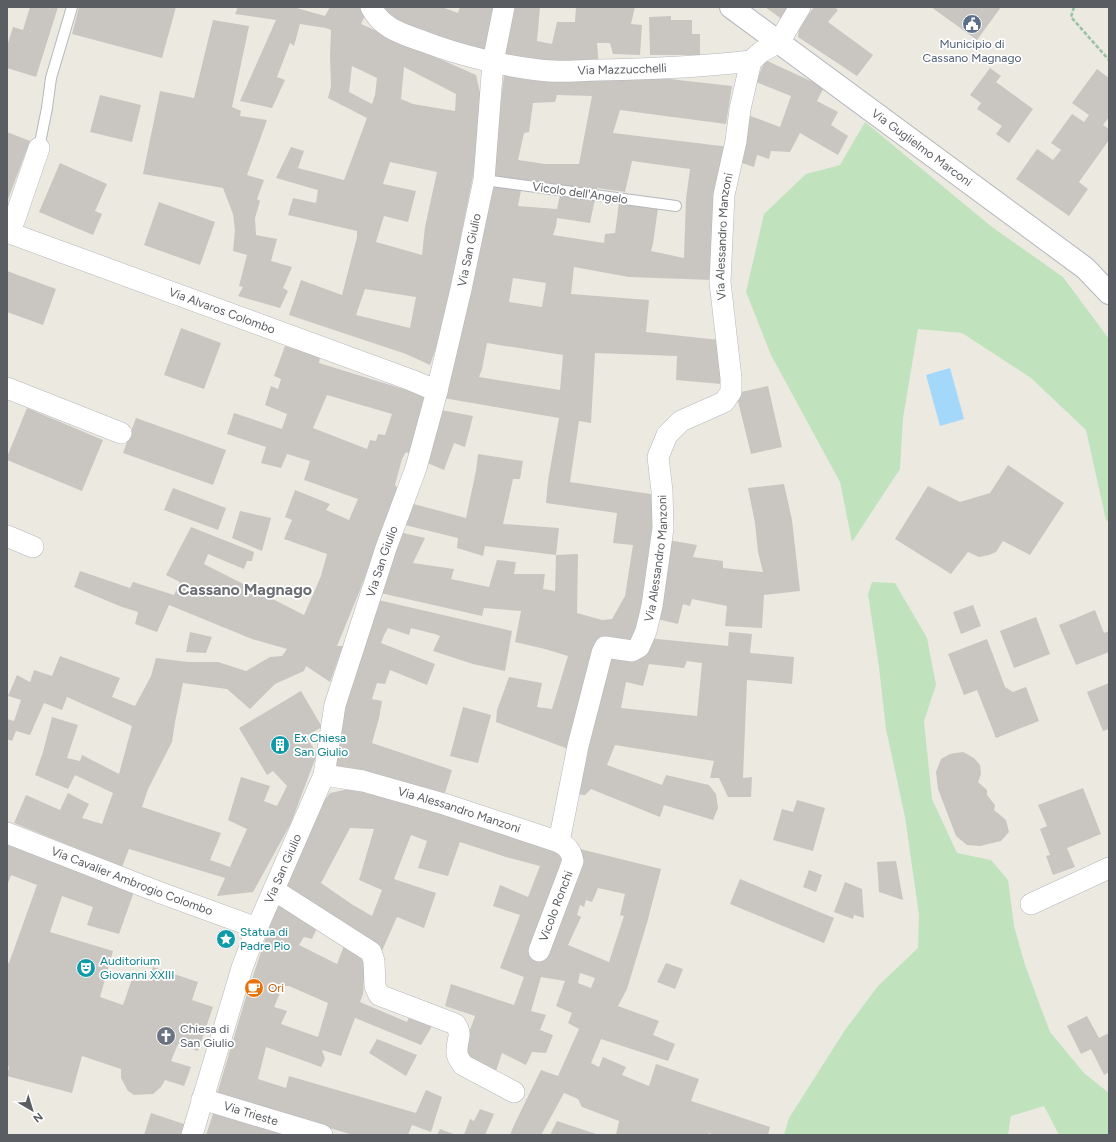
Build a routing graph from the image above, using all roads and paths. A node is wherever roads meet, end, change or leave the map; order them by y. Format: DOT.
graph roads {
  1 [pos="72,7"];
  2 [pos="371,7"];
  3 [pos="504,7"];
  4 [pos="731,7"];
  5 [pos="800,7"];
  6 [pos="1074,7"];
  7 [pos="779,42"];
  8 [pos="1109,60"];
  9 [pos="751,61"];
  10 [pos="493,62"];
  11 [pos="40,148"];
  12 [pos="484,180"];
  13 [pos="676,206"];
  14 [pos="8,232"];
  15 [pos="1109,293"];
  16 [pos="7,388"];
  17 [pos="437,391"];
  18 [pos="120,433"];
  19 [pos="7,536"];
  20 [pos="33,547"];
  21 [pos="324,775"];
  22 [pos="7,833"];
  23 [pos="559,842"];
  24 [pos="1109,868"];
  25 [pos="274,890"];
  26 [pos="1031,904"];
  27 [pos="257,928"];
  28 [pos="539,951"];
  29 [pos="514,1092"];
  30 [pos="202,1099"];
  31 [pos="192,1135"];
  32 [pos="322,1135"];
  1 -- 11 [label="lane"];
  2 -- 10 [label="street, Via Mazzucchelli"];
  3 -- 10 [label="street, Via San Giulio"];
  4 -- 7 [label="street, Via Guglielmo Marconi"];
  5 -- 7 [label="street"];
  6 -- 8 [label="path"];
  7 -- 9 [label="street"];
  7 -- 15 [label="street, Via Guglielmo Marconi"];
  9 -- 10 [label="street, Via Mazzucchelli"];
  9 -- 23 [label="street, Via Alessandro Manzoni"];
  10 -- 12 [label="street, Via San Giulio"];
  11 -- 14 [label="street"];
  12 -- 13 [label="lane, Vicolo dell'Angelo"];
  12 -- 17 [label="street, Via San Giulio"];
  14 -- 17 [label="street, Via Alvaros Colombo"];
  16 -- 18 [label="street"];
  17 -- 21 [label="street, Via San Giulio"];
  19 -- 20 [label="street"];
  21 -- 23 [label="street, Via Alessandro Manzoni"];
  21 -- 25 [label="street, Via San Giulio"];
  22 -- 27 [label="street, Via Cavalier Ambrogio Colombo"];
  23 -- 28 [label="street, Vicolo Ronchi"];
  24 -- 26 [label="street"];
  25 -- 27 [label="street, Via San Giulio"];
  25 -- 29 [label="street"];
  27 -- 30 [label="street, Via San Giulio"];
  30 -- 31 [label="street, Via San Giulio"];
  30 -- 32 [label="street, Via Trieste"];
}
